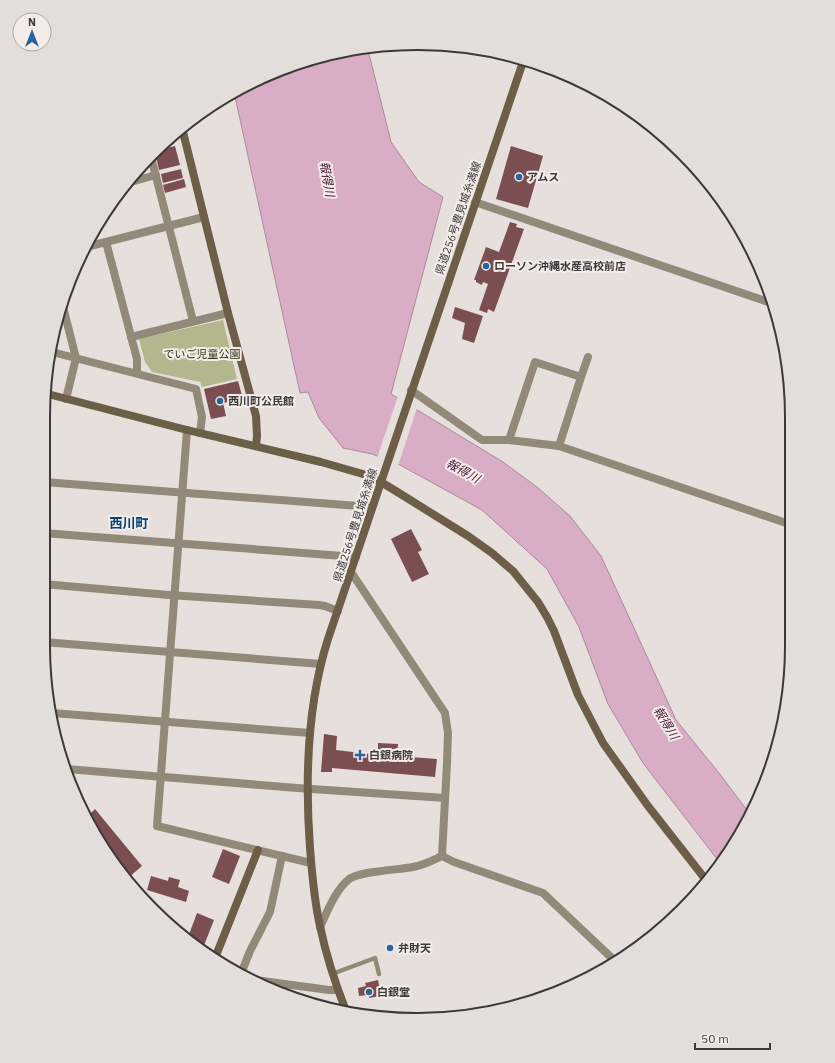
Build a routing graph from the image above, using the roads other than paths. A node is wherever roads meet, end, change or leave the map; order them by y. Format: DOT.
graph roads {
  1 [pos="522,66"];
  2 [pos="184,134"];
  3 [pos="153,163"];
  4 [pos="156,175"];
  5 [pos="137,180"];
  6 [pos="475,202"];
  7 [pos="204,217"];
  8 [pos="169,226"];
  9 [pos="106,242"];
  10 [pos="93,245"];
  11 [pos="766,301"];
  12 [pos="228,313"];
  13 [pos="65,315"];
  14 [pos="193,321"];
  15 [pos="131,337"];
  16 [pos="56,353"];
  17 [pos="588,357"];
  18 [pos="76,358"];
  19 [pos="137,373"];
  20 [pos="581,377"];
  21 [pos="410,394"];
  22 [pos="51,395"];
  23 [pos="66,399"];
  24 [pos="187,430"];
  25 [pos="200,433"];
  26 [pos="510,440"];
  27 [pos="256,446"];
  28 [pos="560,446"];
  29 [pos="50,482"];
  30 [pos="381,482"];
  31 [pos="182,493"];
  32 [pos="372,507"];
  33 [pos="785,523"];
  34 [pos="50,534"];
  35 [pos="179,544"];
  36 [pos="356,557"];
  37 [pos="351,572"];
  38 [pos="50,585"];
  39 [pos="175,595"];
  40 [pos="338,611"];
  41 [pos="50,643"];
  42 [pos="170,652"];
  43 [pos="321,664"];
  44 [pos="56,713"];
  45 [pos="165,722"];
  46 [pos="310,733"];
  47 [pos="72,769"];
  48 [pos="161,777"];
  49 [pos="308,789"];
  50 [pos="445,798"];
  51 [pos="258,850"];
  52 [pos="282,856"];
  53 [pos="442,856"];
  54 [pos="311,863"];
  55 [pos="703,876"];
  56 [pos="320,927"];
  57 [pos="217,953"];
  58 [pos="611,958"];
  59 [pos="243,969"];
  60 [pos="332,974"];
  61 [pos="379,974"];
  62 [pos="270,982"];
  63 [pos="338,990"];
  64 [pos="344,1006"];
  1 -- 6 [label="street, 県道256号豊見城糸満線"];
  2 -- 7 [label="street"];
  3 -- 4 [label="street"];
  4 -- 5 [label="street"];
  4 -- 8 [label="street"];
  6 -- 11 [label="street"];
  6 -- 21 [label="street, 県道256号豊見城糸満線"];
  7 -- 8 [label="street"];
  7 -- 12 [label="street"];
  8 -- 9 [label="street"];
  8 -- 14 [label="street"];
  9 -- 10 [label="street"];
  9 -- 15 [label="street"];
  12 -- 14 [label="street"];
  12 -- 27 [label="street"];
  13 -- 18 [label="street"];
  14 -- 15 [label="street"];
  15 -- 19 [label="street"];
  16 -- 18 [label="street"];
  17 -- 20 [label="street"];
  18 -- 19 [label="street"];
  18 -- 23 [label="street"];
  19 -- 25 [label="street"];
  20 -- 26 [label="street"];
  20 -- 28 [label="street"];
  21 -- 26 [label="street"];
  21 -- 30 [label="street, 県道256号豊見城糸満線"];
  22 -- 23 [label="street"];
  23 -- 24 [label="street"];
  24 -- 25 [label="street"];
  24 -- 31 [label="street"];
  25 -- 27 [label="street"];
  26 -- 28 [label="street"];
  27 -- 30 [label="street"];
  28 -- 33 [label="street"];
  29 -- 31 [label="street"];
  30 -- 32 [label="street, 県道256号豊見城糸満線"];
  30 -- 55 [label="street"];
  31 -- 32 [label="street"];
  31 -- 35 [label="street"];
  32 -- 36 [label="street, 県道256号豊見城糸満線"];
  34 -- 35 [label="street"];
  35 -- 36 [label="street"];
  35 -- 39 [label="street"];
  36 -- 37 [label="street, 県道256号豊見城糸満線"];
  37 -- 40 [label="street, 県道256号豊見城糸満線"];
  37 -- 50 [label="street"];
  38 -- 39 [label="street"];
  39 -- 40 [label="street"];
  39 -- 42 [label="street"];
  40 -- 43 [label="street, 県道256号豊見城糸満線"];
  41 -- 42 [label="street"];
  42 -- 43 [label="street"];
  42 -- 45 [label="street"];
  43 -- 46 [label="street, 県道256号豊見城糸満線"];
  44 -- 45 [label="street"];
  45 -- 46 [label="street"];
  45 -- 48 [label="street"];
  46 -- 49 [label="street, 県道256号豊見城糸満線"];
  47 -- 48 [label="street"];
  48 -- 49 [label="street"];
  48 -- 51 [label="street"];
  49 -- 50 [label="street"];
  49 -- 54 [label="street, 県道256号豊見城糸満線"];
  50 -- 53 [label="street"];
  51 -- 52 [label="street"];
  51 -- 57 [label="street"];
  52 -- 54 [label="street"];
  52 -- 59 [label="street"];
  53 -- 56 [label="street"];
  53 -- 58 [label="street"];
  54 -- 56 [label="street, 県道256号豊見城糸満線"];
  56 -- 60 [label="street, 県道256号豊見城糸満線"];
  60 -- 61 [label="lane"];
  60 -- 63 [label="street, 県道256号豊見城糸満線"];
  62 -- 63 [label="street"];
  63 -- 64 [label="street, 県道256号豊見城糸満線"];
}
